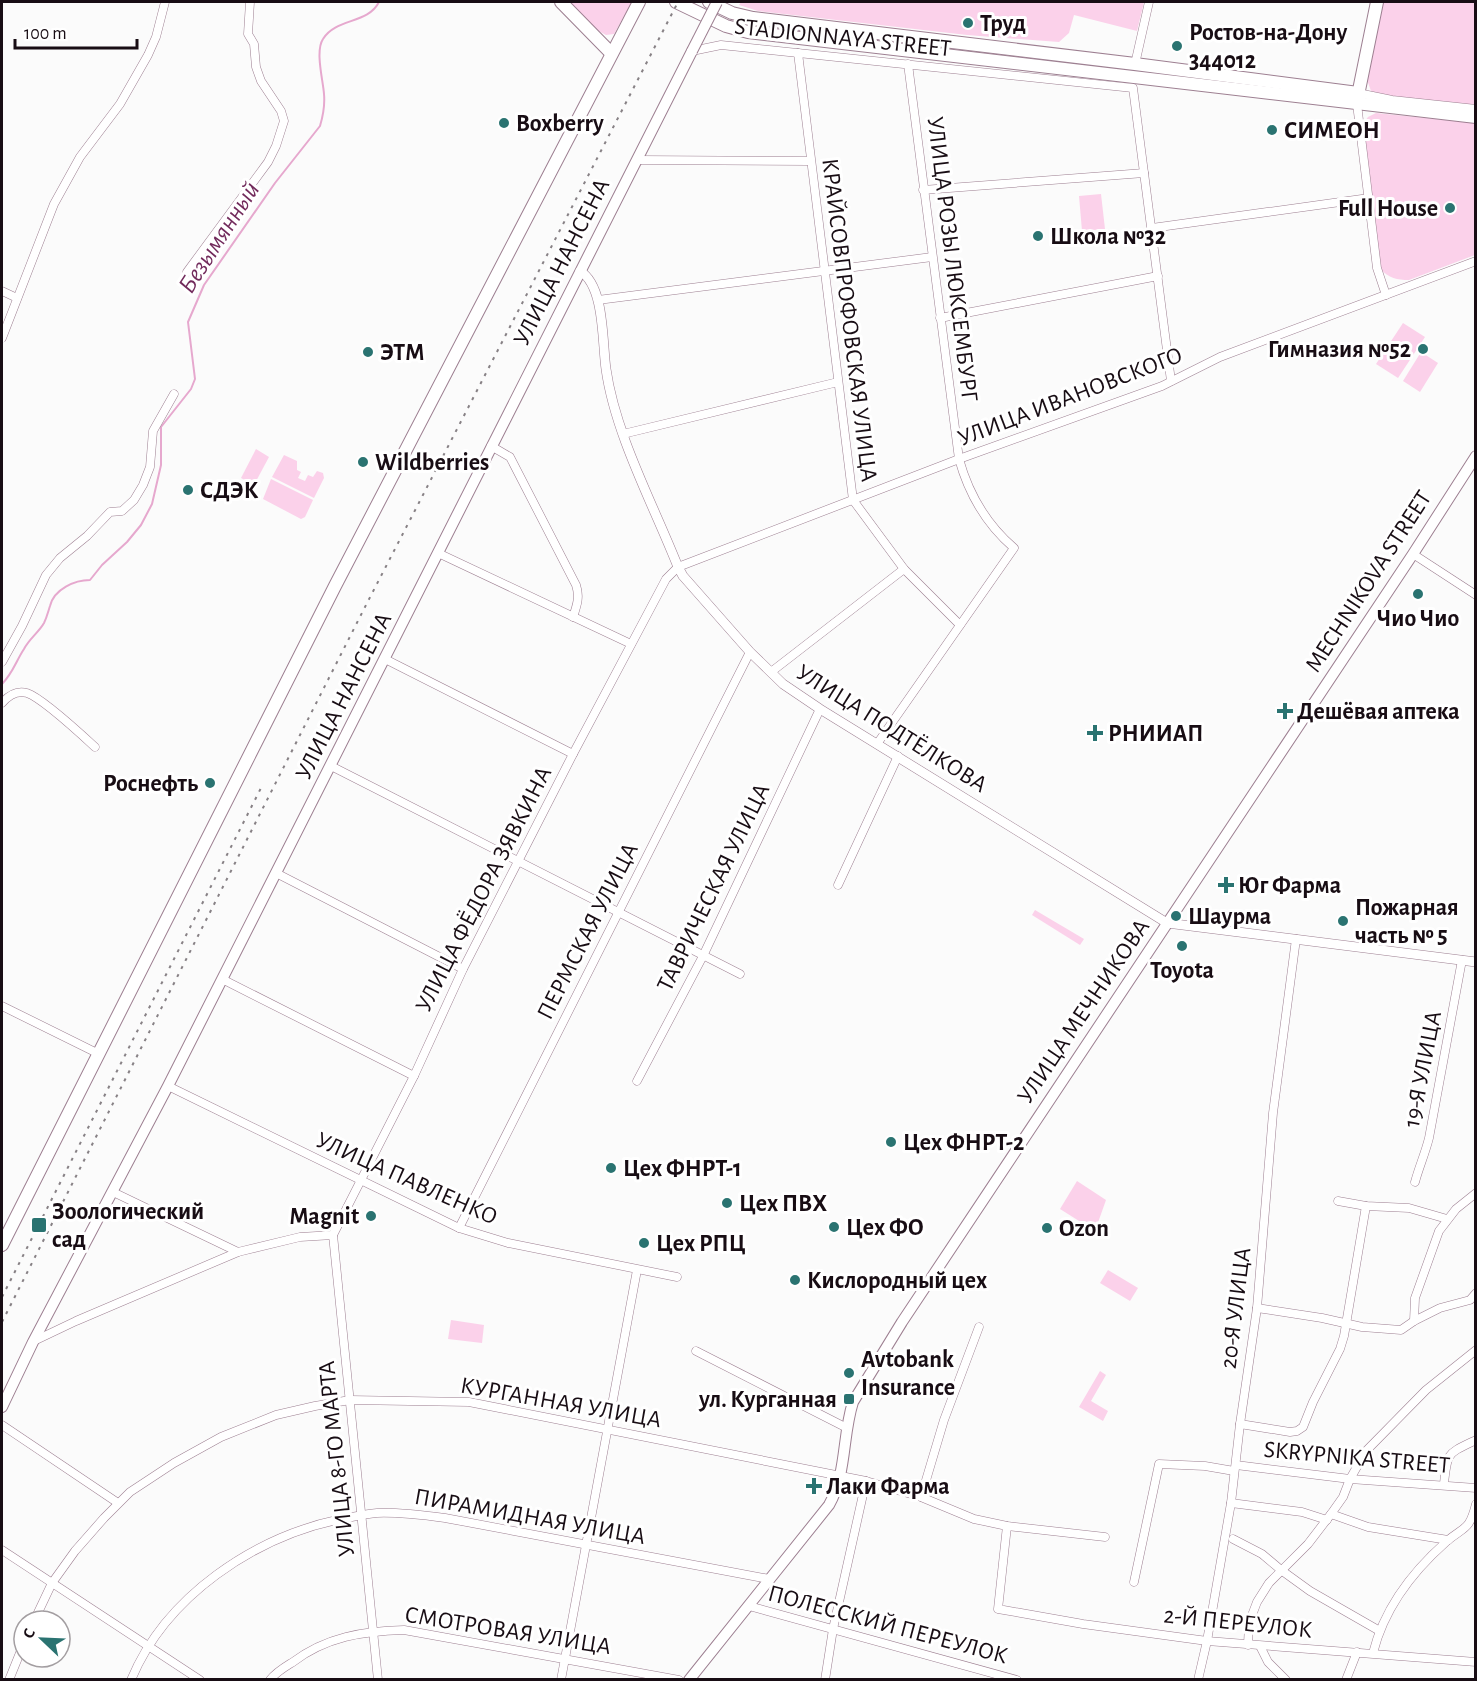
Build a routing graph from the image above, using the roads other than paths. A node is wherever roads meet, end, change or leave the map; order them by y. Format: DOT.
graph roads {
  1 [pos="165,2"];
  2 [pos="250,2"];
  3 [pos="561,2"];
  4 [pos="639,2"];
  5 [pos="676,2"];
  6 [pos="709,2"];
  7 [pos="717,2"];
  8 [pos="1149,2"];
  9 [pos="1377,2"];
  10 [pos="692,51"];
  11 [pos="798,52"];
  12 [pos="611,53"];
  13 [pos="908,64"];
  14 [pos="1135,64"];
  15 [pos="1357,99"];
  16 [pos="1476,109"];
  17 [pos="1476,117"];
  18 [pos="637,160"];
  19 [pos="810,161"];
  20 [pos="1144,173"];
  21 [pos="923,190"];
  22 [pos="1369,198"];
  23 [pos="1152,228"];
  24 [pos="932,257"];
  25 [pos="1476,261"];
  26 [pos="580,271"];
  27 [pos="824,271"];
  28 [pos="187,272"];
  29 [pos="1158,276"];
  30 [pos="2,291"];
  31 [pos="1386,296"];
  32 [pos="17,298"];
  33 [pos="598,300"];
  34 [pos="940,318"];
  35 [pos="2,338"];
  36 [pos="1171,381"];
  37 [pos="838,382"];
  38 [pos="174,394"];
  39 [pos="623,434"];
  40 [pos="491,446"];
  41 [pos="1476,456"];
  42 [pos="959,459"];
  43 [pos="853,500"];
  44 [pos="438,554"];
  45 [pos="1413,554"];
  46 [pos="678,567"];
  47 [pos="904,569"];
  48 [pos="1476,595"];
  49 [pos="573,617"];
  50 [pos="960,626"];
  51 [pos="631,644"];
  52 [pos="750,652"];
  53 [pos="385,659"];
  54 [pos="2,662"];
  55 [pos="771,672"];
  56 [pos="3,698"];
  57 [pos="820,709"];
  58 [pos="878,744"];
  59 [pos="96,747"];
  60 [pos="573,754"];
  61 [pos="898,756"];
  62 [pos="331,766"];
  63 [pos="518,862"];
  64 [pos="276,873"];
  65 [pos="838,885"];
  66 [pos="618,913"];
  67 [pos="1167,923"];
  68 [pos="1296,939"];
  69 [pos="704,956"];
  70 [pos="1462,960"];
  71 [pos="1476,962"];
  72 [pos="463,969"];
  73 [pos="740,974"];
  74 [pos="222,979"];
  75 [pos="2,1006"];
  76 [pos="99,1054"];
  77 [pos="414,1076"];
  78 [pos="638,1081"];
  79 [pos="168,1086"];
  80 [pos="359,1181"];
  81 [pos="1415,1182"];
  82 [pos="113,1192"];
  83 [pos="1476,1193"];
  84 [pos="1338,1201"];
  85 [pos="1366,1206"];
  86 [pos="1447,1219"];
  87 [pos="459,1228"];
  88 [pos="333,1235"];
  89 [pos="2,1245"];
  90 [pos="238,1252"];
  91 [pos="638,1270"];
  92 [pos="677,1277"];
  93 [pos="1476,1293"];
  94 [pos="1257,1308"];
  95 [pos="1414,1321"];
  96 [pos="1347,1323"];
  97 [pos="979,1327"];
  98 [pos="33,1342"];
  99 [pos="1476,1350"];
  100 [pos="696,1351"];
  101 [pos="350,1400"];
  102 [pos="2,1407"];
  103 [pos="1240,1424"];
  104 [pos="2,1425"];
  105 [pos="847,1428"];
  106 [pos="607,1429"];
  107 [pos="1476,1440"];
  108 [pos="1235,1468"];
  109 [pos="841,1477"];
  110 [pos="1350,1479"];
  111 [pos="866,1481"];
  112 [pos="1444,1485"];
  113 [pos="1476,1488"];
  114 [pos="921,1497"];
  115 [pos="118,1503"];
  116 [pos="1231,1503"];
  117 [pos="1476,1504"];
  118 [pos="363,1515"];
  119 [pos="1329,1517"];
  120 [pos="1006,1526"];
  121 [pos="1104,1537"];
  122 [pos="1233,1539"];
  123 [pos="1448,1540"];
  124 [pos="586,1544"];
  125 [pos="2,1550"];
  126 [pos="1281,1570"];
  127 [pos="770,1579"];
  128 [pos="1134,1582"];
  129 [pos="52,1583"];
  130 [pos="749,1606"];
  131 [pos="40,1609"];
  132 [pos="833,1629"];
  133 [pos="373,1630"];
  134 [pos="1378,1630"];
  135 [pos="1207,1641"];
  136 [pos="1248,1645"];
  137 [pos="148,1646"];
  138 [pos="1260,1646"];
  139 [pos="1358,1652"];
  140 [pos="1373,1653"];
  141 [pos="565,1658"];
  142 [pos="1476,1662"];
  143 [pos="131,1680"];
  144 [pos="200,1680"];
  145 [pos="270,1680"];
  146 [pos="378,1680"];
  147 [pos="561,1680"];
  148 [pos="679,1680"];
  149 [pos="689,1680"];
  150 [pos="825,1680"];
  151 [pos="1017,1680"];
  152 [pos="1198,1680"];
  153 [pos="1286,1680"];
  154 [pos="1346,1680"];
  1 -- 32 [label="street"];
  2 -- 28 [label="street"];
  3 -- 12 [label="main road"];
  4 -- 12 [label="main road"];
  5 -- 15 [label="main road, STADIONNAYA STREET"];
  6 -- 14 [label="main road, STADIONNAYA STREET"];
  7 -- 10 [label="main road, УЛИЦА НАНСЕНА, bridge"];
  8 -- 14 [label="street"];
  9 -- 15 [label="main road"];
  10 -- 11 [label="street, STADIONNAYA STREET"];
  10 -- 18 [label="main road, УЛИЦА НАНСЕНА"];
  11 -- 13 [label="street, STADIONNAYA STREET"];
  11 -- 19 [label="street, КРАЙСОВПРОФОВСКАЯ УЛИЦА"];
  12 -- 76 [label="main road"];
  13 -- 20 [label="street, STADIONNAYA STREET"];
  13 -- 21 [label="street, УЛИЦА РОЗЫ ЛЮКСЕМБУРГ"];
  14 -- 15 [label="main road, STADIONNAYA STREET"];
  15 -- 16 [label="street, STADIONNAYA STREET"];
  15 -- 17 [label="main road, STADIONNAYA STREET"];
  15 -- 22 [label="street"];
  18 -- 19 [label="street"];
  18 -- 26 [label="main road, УЛИЦА НАНСЕНА"];
  19 -- 27 [label="street, КРАЙСОВПРОФОВСКАЯ УЛИЦА"];
  20 -- 21 [label="street"];
  20 -- 23 [label="street"];
  21 -- 24 [label="street, УЛИЦА РОЗЫ ЛЮКСЕМБУРГ"];
  22 -- 23 [label="street"];
  22 -- 31 [label="street"];
  23 -- 29 [label="street"];
  24 -- 27 [label="street"];
  24 -- 34 [label="street, УЛИЦА РОЗЫ ЛЮКСЕМБУРГ"];
  25 -- 31 [label="street, УЛИЦА ИВАНОВСКОГО"];
  26 -- 33 [label="street, УЛИЦА ПОДТЁЛКОВА"];
  26 -- 40 [label="main road, УЛИЦА НАНСЕНА"];
  27 -- 33 [label="street"];
  27 -- 37 [label="street, КРАЙСОВПРОФОВСКАЯ УЛИЦА"];
  29 -- 34 [label="street"];
  29 -- 36 [label="street"];
  30 -- 32 [label="street"];
  31 -- 36 [label="street, УЛИЦА ИВАНОВСКОГО"];
  32 -- 35 [label="street"];
  33 -- 39 [label="street, УЛИЦА ПОДТЁЛКОВА"];
  34 -- 42 [label="street, УЛИЦА РОЗЫ ЛЮКСЕМБУРГ"];
  36 -- 42 [label="street, УЛИЦА ИВАНОВСКОГО"];
  37 -- 39 [label="street"];
  37 -- 43 [label="street, КРАЙСОВПРОФОВСКАЯ УЛИЦА"];
  38 -- 54 [label="street"];
  39 -- 46 [label="street, УЛИЦА ПОДТЁЛКОВА"];
  40 -- 44 [label="main road, УЛИЦА НАНСЕНА"];
  40 -- 49 [label="street"];
  41 -- 45 [label="main road, MECHNIKOVA STREET"];
  42 -- 43 [label="street, УЛИЦА ИВАНОВСКОГО"];
  42 -- 50 [label="street, УЛИЦА РОЗЫ ЛЮКСЕМБУРГ"];
  43 -- 46 [label="street, УЛИЦА ИВАНОВСКОГО"];
  43 -- 47 [label="street, КРАЙСОВПРОФОВСКАЯ УЛИЦА"];
  44 -- 49 [label="street"];
  44 -- 53 [label="main road, УЛИЦА НАНСЕНА"];
  45 -- 48 [label="street"];
  45 -- 67 [label="main road, УЛИЦА МЕЧНИКОВА"];
  46 -- 51 [label="street, УЛИЦА ФЁДОРА ЗЯВКИНА"];
  46 -- 52 [label="street, УЛИЦА ПОДТЁЛКОВА"];
  47 -- 50 [label="street, КРАЙСОВПРОФОВСКАЯ УЛИЦА"];
  47 -- 55 [label="street"];
  49 -- 51 [label="street"];
  50 -- 58 [label="street"];
  51 -- 60 [label="street, УЛИЦА ФЁДОРА ЗЯВКИНА"];
  52 -- 55 [label="street, УЛИЦА ПОДТЁЛКОВА"];
  52 -- 66 [label="street, ПЕРМСКАЯ УЛИЦА"];
  53 -- 60 [label="street"];
  53 -- 62 [label="main road, УЛИЦА НАНСЕНА"];
  55 -- 57 [label="street, УЛИЦА ПОДТЁЛКОВА"];
  56 -- 59 [label="street"];
  57 -- 58 [label="street, УЛИЦА ПОДТЁЛКОВА"];
  57 -- 69 [label="street, ТАВРИЧЕСКАЯ УЛИЦА"];
  58 -- 61 [label="street, УЛИЦА ПОДТЁЛКОВА"];
  60 -- 63 [label="street, УЛИЦА ФЁДОРА ЗЯВКИНА"];
  61 -- 65 [label="street"];
  61 -- 67 [label="street, УЛИЦА ПОДТЁЛКОВА"];
  62 -- 63 [label="street"];
  62 -- 64 [label="main road, УЛИЦА НАНСЕНА"];
  63 -- 66 [label="street"];
  63 -- 72 [label="street, УЛИЦА ФЁДОРА ЗЯВКИНА"];
  64 -- 72 [label="street"];
  64 -- 74 [label="main road, УЛИЦА НАНСЕНА"];
  66 -- 69 [label="street"];
  66 -- 87 [label="street, ПЕРМСКАЯ УЛИЦА"];
  67 -- 68 [label="street"];
  67 -- 105 [label="main road, УЛИЦА МЕЧНИКОВА"];
  68 -- 70 [label="street"];
  68 -- 94 [label="street, 20-Я УЛИЦА"];
  69 -- 73 [label="street"];
  69 -- 78 [label="street, ТАВРИЧЕСКАЯ УЛИЦА"];
  70 -- 71 [label="street"];
  70 -- 81 [label="street, 19-Я УЛИЦА"];
  72 -- 77 [label="street, УЛИЦА ФЁДОРА ЗЯВКИНА"];
  74 -- 77 [label="street"];
  74 -- 79 [label="main road, УЛИЦА НАНСЕНА"];
  75 -- 76 [label="street"];
  76 -- 89 [label="main road"];
  77 -- 80 [label="street, УЛИЦА ФЁДОРА ЗЯВКИНА"];
  79 -- 80 [label="street, УЛИЦА ПАВЛЕНКО"];
  79 -- 82 [label="main road, УЛИЦА НАНСЕНА"];
  80 -- 87 [label="street, УЛИЦА ПАВЛЕНКО"];
  80 -- 88 [label="street, УЛИЦА ФЁДОРА ЗЯВКИНА"];
  82 -- 90 [label="street"];
  82 -- 98 [label="main road, УЛИЦА НАНСЕНА"];
  83 -- 86 [label="street"];
  84 -- 85 [label="street"];
  85 -- 86 [label="street"];
  85 -- 96 [label="street"];
  86 -- 95 [label="street"];
  87 -- 91 [label="street, УЛИЦА ПАВЛЕНКО"];
  88 -- 90 [label="street"];
  88 -- 101 [label="street, УЛИЦА 8-ГО МАРТА"];
  90 -- 98 [label="street"];
  91 -- 92 [label="street, УЛИЦА ПАВЛЕНКО"];
  91 -- 106 [label="street"];
  93 -- 95 [label="street"];
  94 -- 96 [label="street"];
  94 -- 103 [label="street, 20-Я УЛИЦА"];
  95 -- 96 [label="street"];
  96 -- 103 [label="street"];
  97 -- 114 [label="street"];
  98 -- 102 [label="main road, УЛИЦА НАНСЕНА"];
  99 -- 110 [label="street"];
  100 -- 105 [label="street"];
  101 -- 106 [label="street, КУРГАННАЯ УЛИЦА"];
  101 -- 115 [label="street, КУРГАННАЯ УЛИЦА"];
  101 -- 118 [label="street, УЛИЦА 8-ГО МАРТА"];
  103 -- 108 [label="street, 20-Я УЛИЦА"];
  104 -- 115 [label="street"];
  105 -- 109 [label="main road, УЛИЦА МЕЧНИКОВА"];
  106 -- 109 [label="street, КУРГАННАЯ УЛИЦА"];
  106 -- 124 [label="street"];
  107 -- 112 [label="street"];
  108 -- 110 [label="street, SKRYPNIKA STREET"];
  108 -- 116 [label="street, 20-Я УЛИЦА"];
  108 -- 128 [label="street, SKRYPNIKA STREET"];
  109 -- 111 [label="street, КУРГАННАЯ УЛИЦА"];
  109 -- 127 [label="main road, УЛИЦА МЕЧНИКОВА"];
  110 -- 112 [label="street, SKRYPNIKA STREET"];
  110 -- 119 [label="street"];
  111 -- 114 [label="street, КУРГАННАЯ УЛИЦА"];
  111 -- 132 [label="street"];
  112 -- 113 [label="street, SKRYPNIKA STREET"];
  114 -- 120 [label="street, КУРГАННАЯ УЛИЦА"];
  115 -- 129 [label="street, КУРГАННАЯ УЛИЦА"];
  116 -- 119 [label="street"];
  116 -- 135 [label="street, 20-Я УЛИЦА"];
  117 -- 123 [label="street"];
  118 -- 124 [label="street, ПИРАМИДНАЯ УЛИЦА"];
  118 -- 133 [label="street, УЛИЦА 8-ГО МАРТА"];
  118 -- 137 [label="street, ПИРАМИДНАЯ УЛИЦА"];
  119 -- 123 [label="street"];
  119 -- 126 [label="street"];
  120 -- 121 [label="street, КУРГАННАЯ УЛИЦА"];
  120 -- 135 [label="street, 2-Й ПЕРЕУЛОК"];
  122 -- 126 [label="street"];
  123 -- 134 [label="street"];
  124 -- 127 [label="street, ПИРАМИДНАЯ УЛИЦА"];
  124 -- 141 [label="street"];
  125 -- 129 [label="street"];
  126 -- 134 [label="street"];
  126 -- 136 [label="street"];
  127 -- 130 [label="main road, УЛИЦА МЕЧНИКОВА"];
  129 -- 131 [label="street, КУРГАННАЯ УЛИЦА"];
  129 -- 137 [label="street"];
  130 -- 132 [label="street, ПОЛЕССКИЙ ПЕРЕУЛОК"];
  130 -- 149 [label="main road, УЛИЦА МЕЧНИКОВА"];
  132 -- 150 [label="street"];
  132 -- 151 [label="street, ПОЛЕССКИЙ ПЕРЕУЛОК"];
  133 -- 141 [label="street, СМОТРОВАЯ УЛИЦА"];
  133 -- 145 [label="street, СМОТРОВАЯ УЛИЦА"];
  133 -- 146 [label="street, УЛИЦА 8-ГО МАРТА"];
  134 -- 140 [label="street"];
  135 -- 136 [label="street, 2-Й ПЕРЕУЛОК"];
  135 -- 152 [label="street, 20-Я УЛИЦА"];
  136 -- 138 [label="street, 2-Й ПЕРЕУЛОК"];
  137 -- 143 [label="street, ПИРАМИДНАЯ УЛИЦА"];
  137 -- 144 [label="street"];
  138 -- 139 [label="street, 2-Й ПЕРЕУЛОК"];
  138 -- 153 [label="street"];
  139 -- 140 [label="street, 2-Й ПЕРЕУЛОК"];
  139 -- 154 [label="street"];
  140 -- 142 [label="street, 2-Й ПЕРЕУЛОК"];
  141 -- 147 [label="street"];
  141 -- 148 [label="street, СМОТРОВАЯ УЛИЦА"];
}
